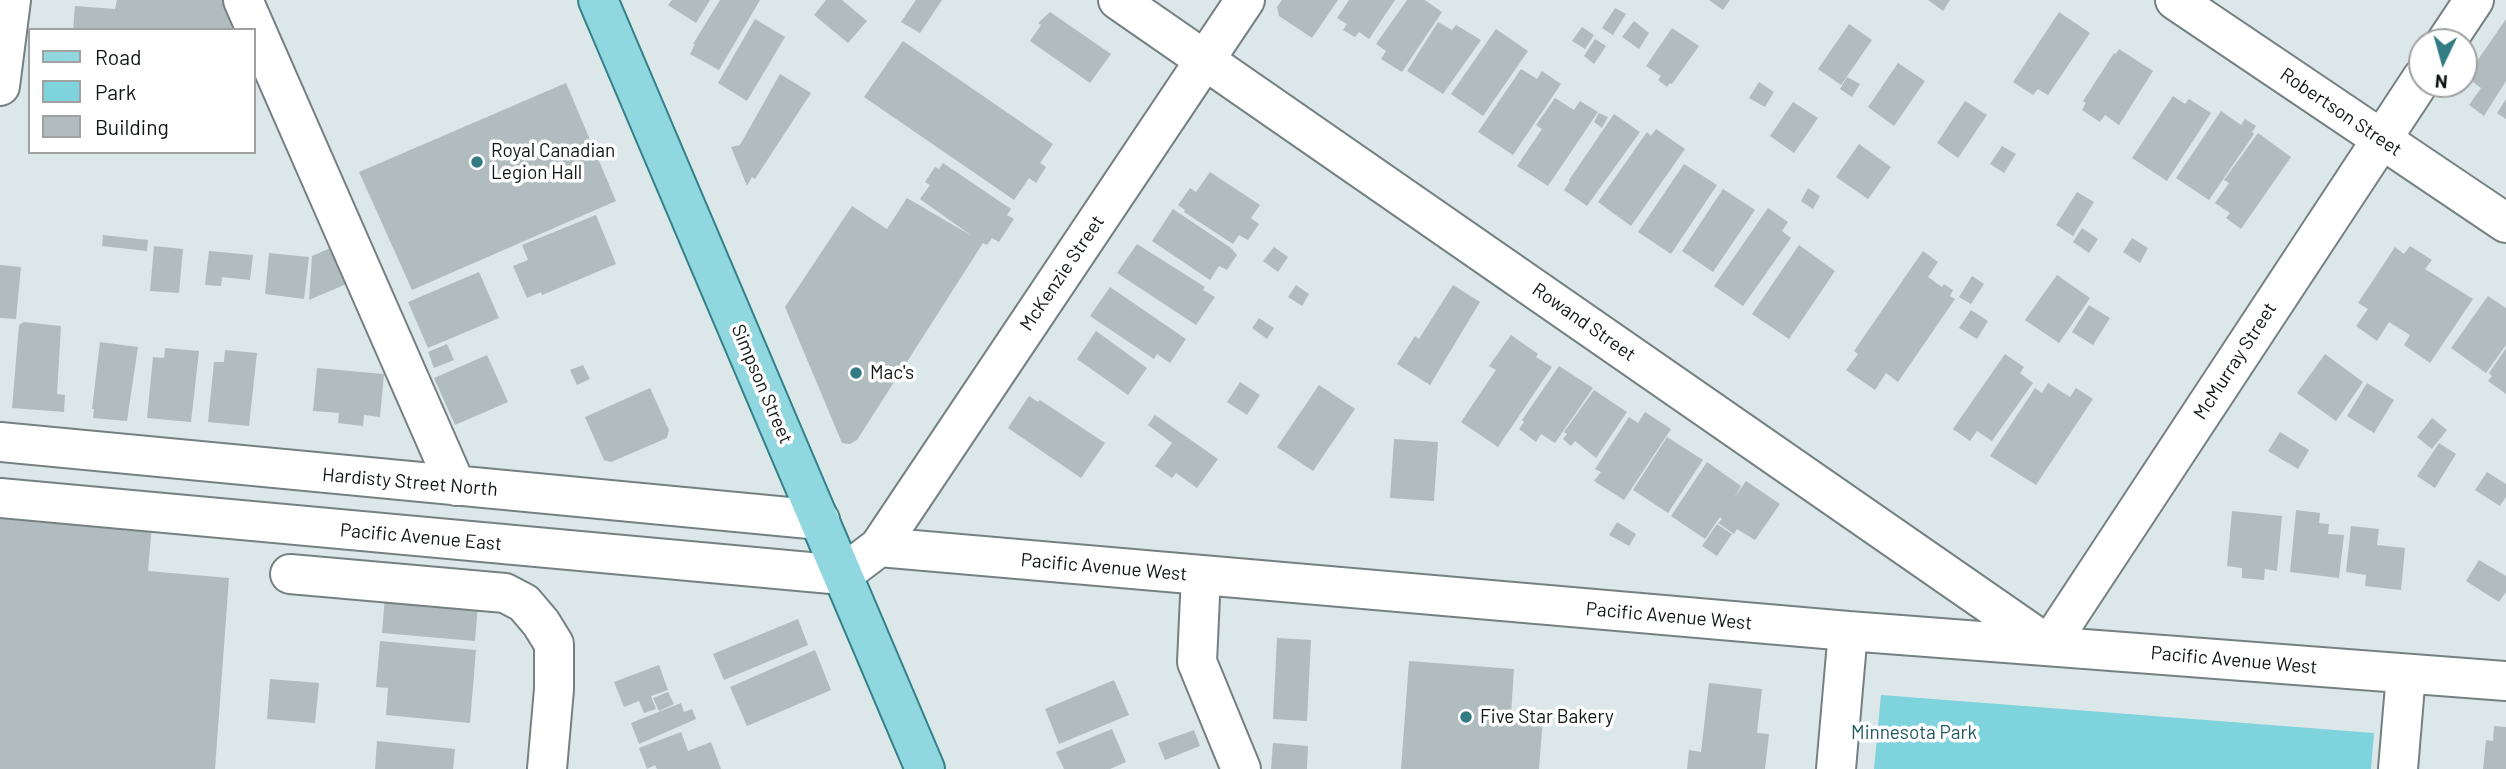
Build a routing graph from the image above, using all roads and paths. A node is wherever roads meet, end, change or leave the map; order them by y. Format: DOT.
graph roads {
  1 [pos="11,0"];
  2 [pos="243,0"];
  3 [pos="598,0"];
  4 [pos="1118,0"];
  5 [pos="1245,0"];
  6 [pos="2175,0"];
  7 [pos="2474,0"];
  8 [pos="255,28"];
  9 [pos="2455,28"];
  10 [pos="256,30"];
  11 [pos="1205,60"];
  12 [pos="0,86"];
  13 [pos="2409,98"];
  14 [pos="2381,139"];
  15 [pos="2506,223"];
  16 [pos="0,442"];
  17 [pos="456,486"];
  18 [pos="0,498"];
  19 [pos="820,520"];
  20 [pos="879,547"];
  21 [pos="290,573"];
  22 [pos="842,575"];
  23 [pos="1201,575"];
  24 [pos="1848,631"];
  25 [pos="2049,645"];
  26 [pos="2406,674"];
  27 [pos="2506,681"];
  28 [pos="547,769"];
  29 [pos="925,769"];
  30 [pos="1241,769"];
  31 [pos="1836,769"];
  32 [pos="2398,769"];
  1 -- 12 [label="street"];
  2 -- 8 [label="street"];
  3 -- 19 [label="main road, Simpson Street"];
  4 -- 11 [label="street, Rowand Street"];
  5 -- 11 [label="street, McKenzie Street"];
  6 -- 14 [label="street, Robertson Street"];
  7 -- 9 [label="street"];
  10 -- 17 [label="street"];
  11 -- 20 [label="street, McKenzie Street"];
  11 -- 25 [label="street, Rowand Street"];
  13 -- 14 [label="street, McMurray Street"];
  14 -- 15 [label="street, Robertson Street"];
  14 -- 25 [label="street, McMurray Street"];
  16 -- 17 [label="street, Hardisty Street North"];
  17 -- 19 [label="street, Hardisty Street North"];
  18 -- 22 [label="street, Pacific Avenue East"];
  19 -- 22 [label="main road, Simpson Street"];
  20 -- 22 [label="street"];
  20 -- 23 [label="street, Pacific Avenue West"];
  21 -- 28 [label="street"];
  22 -- 29 [label="main road, Simpson Street"];
  23 -- 24 [label="street, Pacific Avenue West"];
  23 -- 30 [label="street"];
  24 -- 25 [label="street, Pacific Avenue West"];
  24 -- 31 [label="street"];
  25 -- 26 [label="street, Pacific Avenue West"];
  26 -- 27 [label="street, Pacific Avenue West"];
  26 -- 32 [label="street"];
}
